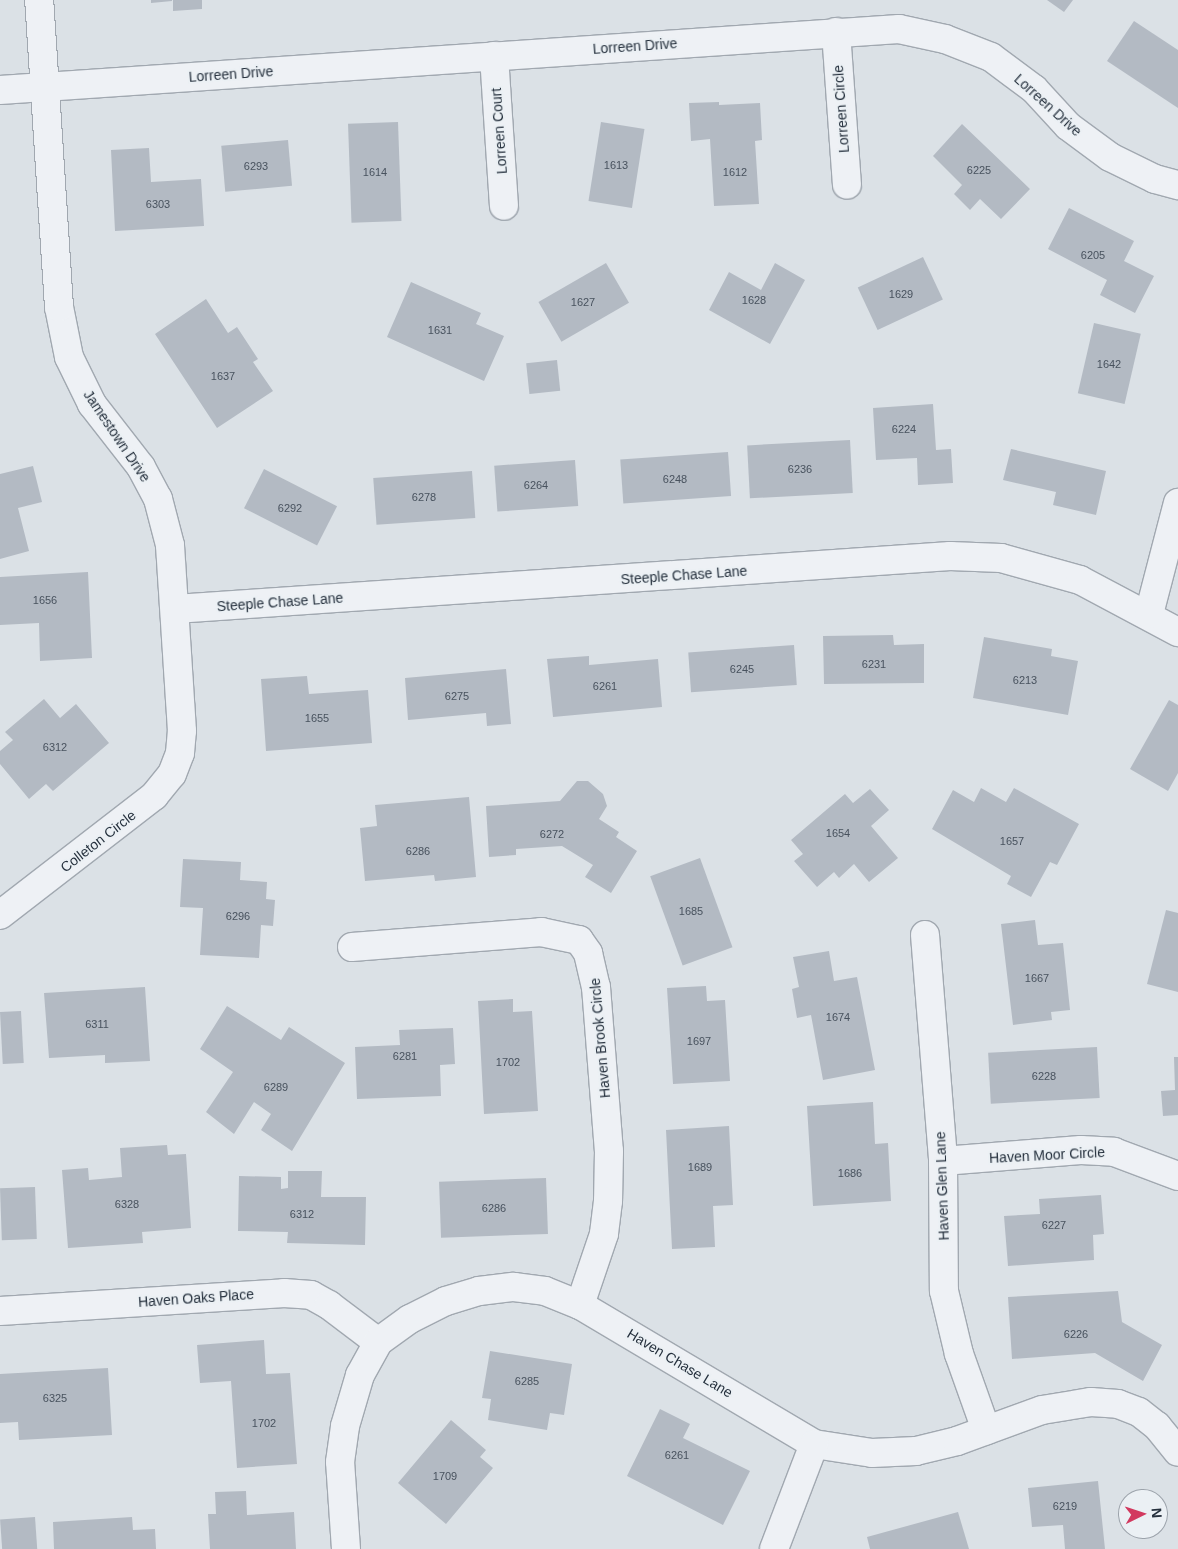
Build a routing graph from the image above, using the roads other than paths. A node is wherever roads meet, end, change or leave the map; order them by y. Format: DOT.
graph roads {
  1 [pos="39,0"];
  2 [pos="836,32"];
  3 [pos="494,56"];
  4 [pos="46,86"];
  5 [pos="0,90"];
  6 [pos="847,185"];
  7 [pos="1178,185"];
  8 [pos="504,206"];
  9 [pos="1178,503"];
  10 [pos="176,609"];
  11 [pos="1149,614"];
  12 [pos="1178,632"];
  13 [pos="180,754"];
  14 [pos="0,915"];
  15 [pos="925,936"];
  16 [pos="352,947"];
  17 [pos="942,1161"];
  18 [pos="1178,1176"];
  19 [pos="580,1305"];
  20 [pos="0,1311"];
  21 [pos="378,1342"];
  22 [pos="986,1430"];
  23 [pos="814,1444"];
  24 [pos="1178,1452"];
  25 [pos="346,1549"];
  26 [pos="774,1549"];
  1 -- 4 [label="street, Jamestown Drive"];
  2 -- 3 [label="street, Lorreen Drive"];
  2 -- 6 [label="street, Lorreen Circle"];
  2 -- 7 [label="street, Lorreen Drive"];
  3 -- 4 [label="street, Lorreen Drive"];
  3 -- 8 [label="street, Lorreen Court"];
  4 -- 5 [label="street, Lorreen Drive"];
  4 -- 10 [label="street, Jamestown Drive"];
  9 -- 11 [label="street"];
  10 -- 11 [label="street, Steeple Chase Lane"];
  10 -- 13 [label="street, Jamestown Drive"];
  11 -- 12 [label="street, Steeple Chase Lane"];
  13 -- 14 [label="street, Colleton Circle"];
  15 -- 17 [label="street, Haven Glen Lane"];
  16 -- 19 [label="street, Haven Brook Circle"];
  17 -- 18 [label="street, Haven Moor Circle"];
  17 -- 22 [label="street, Haven Glen Lane"];
  19 -- 21 [label="street, Haven Chase Lane"];
  19 -- 23 [label="street, Haven Chase Lane"];
  20 -- 21 [label="street, Haven Oaks Place"];
  21 -- 25 [label="street, Haven Chase Lane"];
  22 -- 23 [label="street, Haven Chase Lane"];
  22 -- 24 [label="street, Haven Chase Lane"];
  23 -- 26 [label="street"];
}
